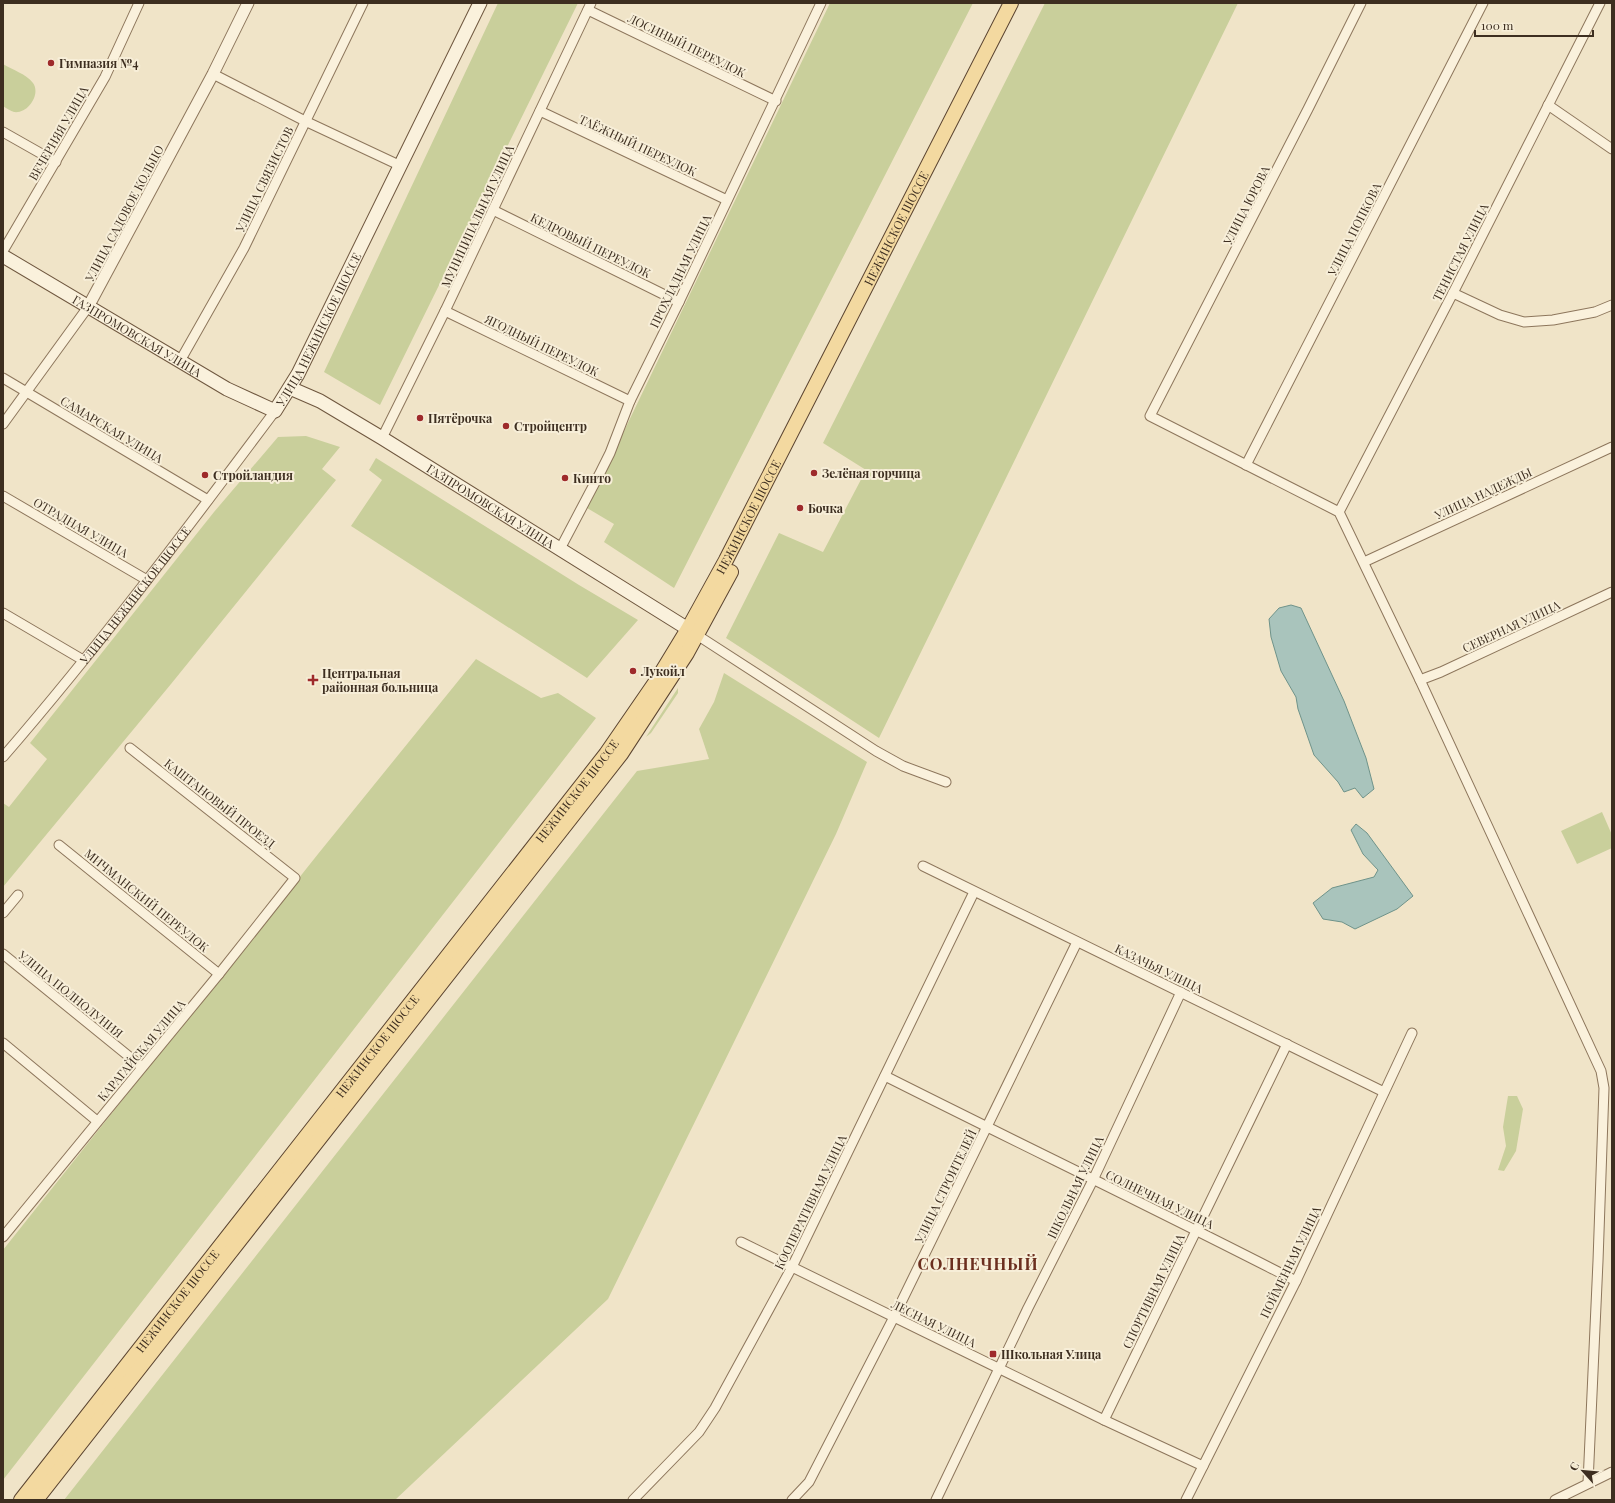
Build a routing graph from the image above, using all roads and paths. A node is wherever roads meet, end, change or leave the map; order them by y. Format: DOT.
graph roads {
  1 [pos="139,3"];
  2 [pos="248,3"];
  3 [pos="363,3"];
  4 [pos="480,3"];
  5 [pos="821,3"];
  6 [pos="1011,3"];
  7 [pos="1019,3"];
  8 [pos="1361,3"];
  9 [pos="1483,3"];
  10 [pos="1600,3"];
  11 [pos="590,6"];
  12 [pos="213,74"];
  13 [pos="776,101"];
  14 [pos="1548,104"];
  15 [pos="540,111"];
  16 [pos="305,121"];
  17 [pos="3,132"];
  18 [pos="1612,149"];
  19 [pos="56,162"];
  20 [pos="401,166"];
  21 [pos="727,200"];
  22 [pos="493,210"];
  23 [pos="3,251"];
  24 [pos="3,256"];
  25 [pos="1453,293"];
  26 [pos="679,302"];
  27 [pos="1612,305"];
  28 [pos="88,306"];
  29 [pos="445,311"];
  30 [pos="180,361"];
  31 [pos="3,378"];
  32 [pos="290,388"];
  33 [pos="26,391"];
  34 [pos="630,401"];
  35 [pos="275,411"];
  36 [pos="3,424"];
  37 [pos="382,438"];
  38 [pos="1612,446"];
  39 [pos="1246,465"];
  40 [pos="3,496"];
  41 [pos="208,500"];
  42 [pos="1339,512"];
  43 [pos="560,549"];
  44 [pos="1364,562"];
  45 [pos="147,580"];
  46 [pos="1612,592"];
  47 [pos="3,613"];
  48 [pos="693,632"];
  49 [pos="84,660"];
  50 [pos="1420,680"];
  51 [pos="130,748"];
  52 [pos="3,757"];
  53 [pos="946,782"];
  54 [pos="59,845"];
  55 [pos="924,866"];
  56 [pos="295,878"];
  57 [pos="974,892"];
  58 [pos="18,895"];
  59 [pos="3,913"];
  60 [pos="1077,942"];
  61 [pos="3,954"];
  62 [pos="219,974"];
  63 [pos="1181,992"];
  64 [pos="1412,1033"];
  65 [pos="3,1043"];
  66 [pos="1287,1044"];
  67 [pos="142,1067"];
  68 [pos="885,1076"];
  69 [pos="1384,1092"];
  70 [pos="97,1121"];
  71 [pos="987,1127"];
  72 [pos="1093,1180"];
  73 [pos="1196,1229"];
  74 [pos="5,1232"];
  75 [pos="741,1242"];
  76 [pos="792,1267"];
  77 [pos="1296,1281"];
  78 [pos="894,1317"];
  79 [pos="999,1368"];
  80 [pos="1104,1420"];
  81 [pos="1203,1466"];
  82 [pos="1612,1472"];
  83 [pos="1588,1483"];
  84 [pos="21,1500"];
  85 [pos="36,1500"];
  86 [pos="634,1500"];
  87 [pos="792,1500"];
  88 [pos="936,1500"];
  89 [pos="1186,1500"];
  90 [pos="1555,1500"];
  1 -- 19 [label="street, ВЕЧЕРНЯЯ УЛИЦА"];
  2 -- 12 [label="street, УЛИЦА САДОВОЕ КОЛЬЦО"];
  3 -- 16 [label="street, УЛИЦА СВЯЗИСТОВ"];
  4 -- 20 [label="main road, УЛИЦА НЕЖИНСКОЕ ШОССЕ"];
  5 -- 13 [label="street, ПРОХЛАДНАЯ УЛИЦА"];
  6 -- 48 [label="main road, НЕЖИНСКОЕ ШОССЕ"];
  7 -- 48 [label="main road, НЕЖИНСКОЕ ШОССЕ"];
  8 -- 39 [label="street, УЛИЦА ЮРОВА"];
  9 -- 39 [label="street, УЛИЦА ПОПКОВА"];
  10 -- 14 [label="street, ТЕНИСТАЯ УЛИЦА"];
  11 -- 13 [label="street, ЛОСИНЫЙ ПЕРЕУЛОК"];
  11 -- 15 [label="street, МУНИЦИПАЛЬНАЯ УЛИЦА"];
  12 -- 16 [label="street"];
  12 -- 28 [label="street, УЛИЦА САДОВОЕ КОЛЬЦО"];
  13 -- 21 [label="street, ПРОХЛАДНАЯ УЛИЦА"];
  14 -- 18 [label="street"];
  14 -- 25 [label="street, ТЕНИСТАЯ УЛИЦА"];
  15 -- 21 [label="street, ТАЁЖНЫЙ ПЕРЕУЛОК"];
  15 -- 22 [label="street, МУНИЦИПАЛЬНАЯ УЛИЦА"];
  16 -- 20 [label="street"];
  16 -- 30 [label="street, УЛИЦА СВЯЗИСТОВ"];
  17 -- 19 [label="street"];
  19 -- 23 [label="street, ВЕЧЕРНЯЯ УЛИЦА"];
  20 -- 32 [label="main road, УЛИЦА НЕЖИНСКОЕ ШОССЕ"];
  21 -- 26 [label="street, ПРОХЛАДНАЯ УЛИЦА"];
  22 -- 26 [label="street, КЕДРОВЫЙ ПЕРЕУЛОК"];
  22 -- 29 [label="street, МУНИЦИПАЛЬНАЯ УЛИЦА"];
  24 -- 28 [label="main road, ГАЗПРОМОВСКАЯ УЛИЦА"];
  25 -- 27 [label="street"];
  25 -- 42 [label="street, ТЕНИСТАЯ УЛИЦА"];
  26 -- 34 [label="street, ПРОХЛАДНАЯ УЛИЦА"];
  28 -- 30 [label="main road, ГАЗПРОМОВСКАЯ УЛИЦА"];
  28 -- 33 [label="street, УЛИЦА САДОВОЕ КОЛЬЦО"];
  29 -- 34 [label="street, ЯГОДНЫЙ ПЕРЕУЛОК"];
  29 -- 37 [label="street, МУНИЦИПАЛЬНАЯ УЛИЦА"];
  30 -- 35 [label="main road, ГАЗПРОМОВСКАЯ УЛИЦА"];
  31 -- 33 [label="street, САМАРСКАЯ УЛИЦА"];
  32 -- 35 [label="main road, УЛИЦА НЕЖИНСКОЕ ШОССЕ"];
  32 -- 37 [label="main road, ГАЗПРОМОВСКАЯ УЛИЦА"];
  33 -- 36 [label="street, УЛИЦА САДОВОЕ КОЛЬЦО"];
  33 -- 41 [label="street, САМАРСКАЯ УЛИЦА"];
  34 -- 43 [label="street, ПРОХЛАДНАЯ УЛИЦА"];
  35 -- 41 [label="street, УЛИЦА НЕЖИНСКОЕ ШОССЕ"];
  37 -- 43 [label="main road, ГАЗПРОМОВСКАЯ УЛИЦА"];
  38 -- 44 [label="street, УЛИЦА НАДЕЖДЫ"];
  39 -- 42 [label="street"];
  40 -- 45 [label="street, ОТРАДНАЯ УЛИЦА"];
  41 -- 45 [label="street, УЛИЦА НЕЖИНСКОЕ ШОССЕ"];
  42 -- 44 [label="street"];
  43 -- 48 [label="main road, ГАЗПРОМОВСКАЯ УЛИЦА"];
  44 -- 50 [label="street"];
  45 -- 49 [label="street, УЛИЦА НЕЖИНСКОЕ ШОССЕ"];
  46 -- 50 [label="street, СЕВЕРНАЯ УЛИЦА"];
  47 -- 49 [label="street"];
  48 -- 53 [label="street"];
  48 -- 84 [label="main road, НЕЖИНСКОЕ ШОССЕ"];
  48 -- 85 [label="main road, НЕЖИНСКОЕ ШОССЕ"];
  49 -- 52 [label="street, УЛИЦА НЕЖИНСКОЕ ШОССЕ"];
  50 -- 83 [label="street"];
  51 -- 56 [label="street, КАШТАНОВЫЙ ПРОЕЗД"];
  54 -- 62 [label="street, МИЧМАНСКИЙ ПЕРЕУЛОК"];
  55 -- 57 [label="street, КАЗАЧЬЯ УЛИЦА"];
  56 -- 62 [label="street, КАРАГАЙСКАЯ УЛИЦА"];
  57 -- 60 [label="street, КАЗАЧЬЯ УЛИЦА"];
  57 -- 68 [label="street, КООПЕРАТИВНАЯ УЛИЦА"];
  58 -- 59 [label="street"];
  60 -- 63 [label="street, КАЗАЧЬЯ УЛИЦА"];
  60 -- 71 [label="street, УЛИЦА СТРОИТЕЛЕЙ"];
  61 -- 67 [label="street, УЛИЦА ПОЛНОЛУНИЯ"];
  62 -- 67 [label="street, КАРАГАЙСКАЯ УЛИЦА"];
  63 -- 66 [label="street, КАЗАЧЬЯ УЛИЦА"];
  63 -- 72 [label="street, ШКОЛЬНАЯ УЛИЦА"];
  64 -- 69 [label="street, ПОЙМЕННАЯ УЛИЦА"];
  65 -- 70 [label="street"];
  66 -- 69 [label="street, КАЗАЧЬЯ УЛИЦА"];
  66 -- 73 [label="street, СПОРТИВНАЯ УЛИЦА"];
  67 -- 70 [label="street, КАРАГАЙСКАЯ УЛИЦА"];
  68 -- 71 [label="street, СОЛНЕЧНАЯ УЛИЦА"];
  68 -- 76 [label="street, КООПЕРАТИВНАЯ УЛИЦА"];
  69 -- 77 [label="street, ПОЙМЕННАЯ УЛИЦА"];
  70 -- 74 [label="street, КАРАГАЙСКАЯ УЛИЦА"];
  71 -- 72 [label="street, СОЛНЕЧНАЯ УЛИЦА"];
  71 -- 78 [label="street, УЛИЦА СТРОИТЕЛЕЙ"];
  72 -- 73 [label="street, СОЛНЕЧНАЯ УЛИЦА"];
  72 -- 79 [label="street, ШКОЛЬНАЯ УЛИЦА"];
  73 -- 77 [label="street, СОЛНЕЧНАЯ УЛИЦА"];
  73 -- 80 [label="street, СПОРТИВНАЯ УЛИЦА"];
  75 -- 76 [label="street, ЛЕСНАЯ УЛИЦА"];
  76 -- 78 [label="street, ЛЕСНАЯ УЛИЦА"];
  76 -- 86 [label="street, КООПЕРАТИВНАЯ УЛИЦА"];
  77 -- 81 [label="street, ПОЙМЕННАЯ УЛИЦА"];
  78 -- 79 [label="street, ЛЕСНАЯ УЛИЦА"];
  78 -- 87 [label="street, УЛИЦА СТРОИТЕЛЕЙ"];
  79 -- 80 [label="street, ЛЕСНАЯ УЛИЦА"];
  79 -- 88 [label="street, ШКОЛЬНАЯ УЛИЦА"];
  80 -- 81 [label="street, ЛЕСНАЯ УЛИЦА"];
  81 -- 89 [label="street, ПОЙМЕННАЯ УЛИЦА"];
  82 -- 83 [label="street"];
  83 -- 90 [label="street"];
}
